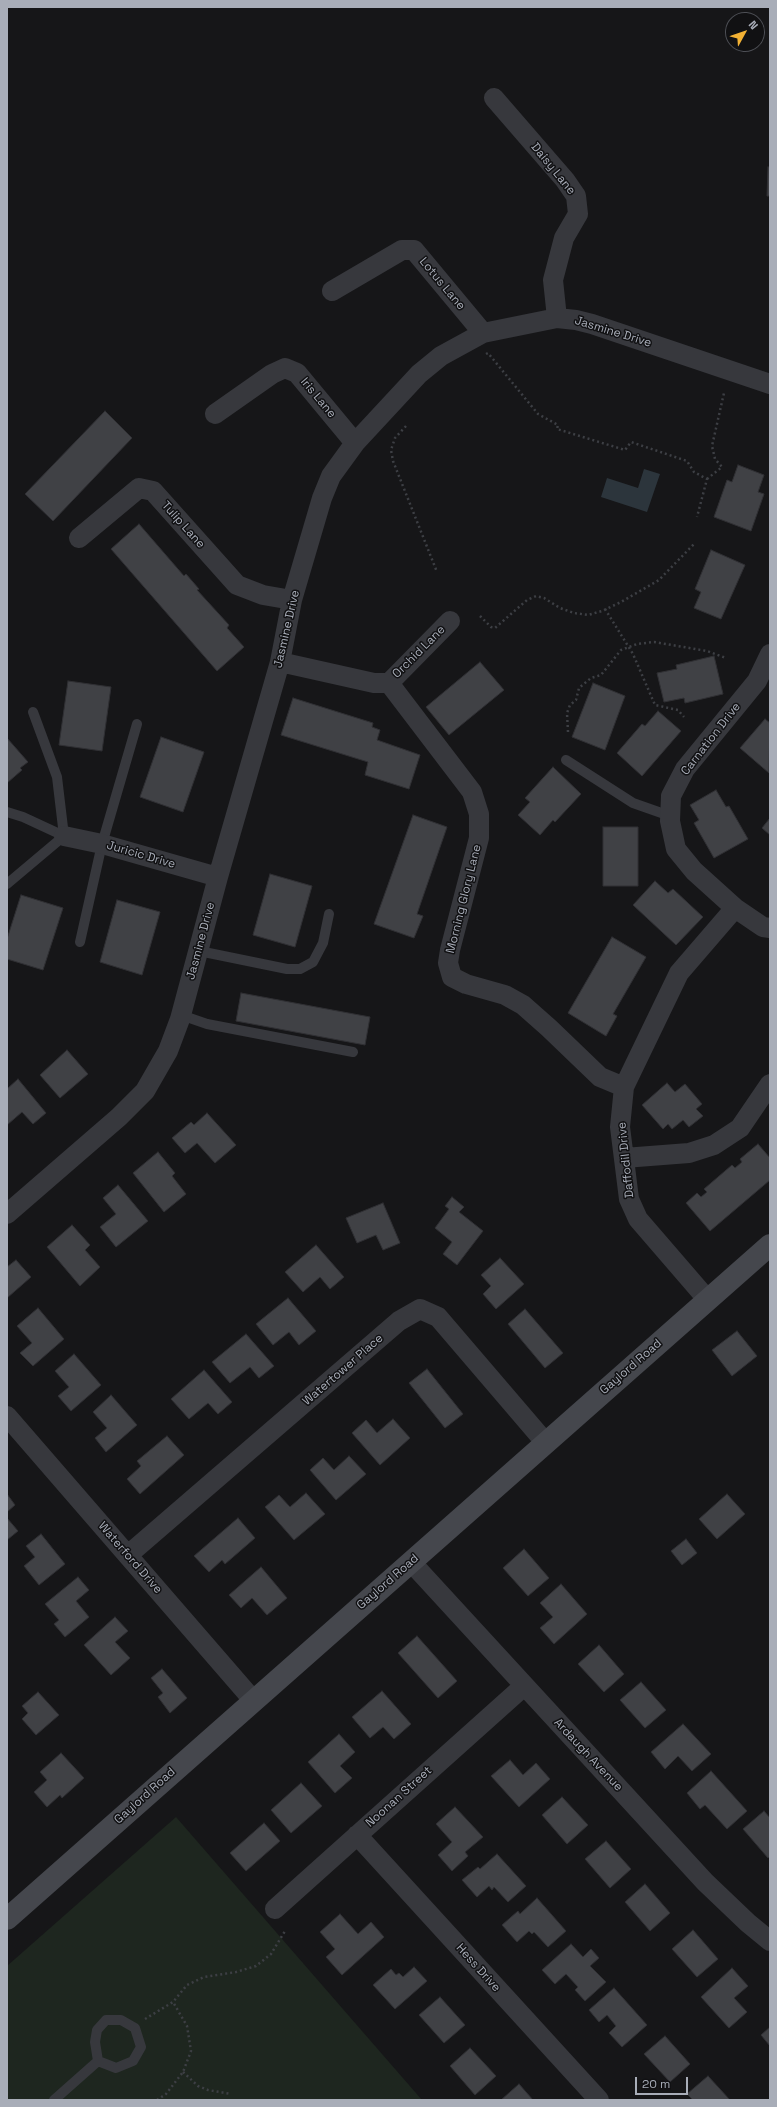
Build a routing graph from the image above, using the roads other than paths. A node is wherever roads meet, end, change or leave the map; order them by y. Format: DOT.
graph roads {
  1 [pos="494,98"];
  2 [pos="332,291"];
  3 [pos="557,318"];
  4 [pos="483,333"];
  5 [pos="770,384"];
  6 [pos="215,414"];
  7 [pos="355,443"];
  8 [pos="79,538"];
  9 [pos="292,600"];
  10 [pos="450,621"];
  11 [pos="770,654"];
  12 [pos="280,662"];
  13 [pos="389,683"];
  14 [pos="33,712"];
  15 [pos="137,724"];
  16 [pos="566,760"];
  17 [pos="7,812"];
  18 [pos="670,816"];
  19 [pos="64,836"];
  20 [pos="102,844"];
  21 [pos="218,877"];
  22 [pos="7,884"];
  23 [pos="735,908"];
  24 [pos="329,914"];
  25 [pos="770,928"];
  26 [pos="80,942"];
  27 [pos="199,951"];
  28 [pos="181,1015"];
  29 [pos="353,1052"];
  30 [pos="770,1084"];
  31 [pos="624,1087"];
  32 [pos="624,1158"];
  33 [pos="7,1214"];
  34 [pos="770,1245"];
  35 [pos="707,1299"];
  36 [pos="7,1416"];
  37 [pos="546,1442"];
  38 [pos="128,1555"];
  39 [pos="411,1562"];
  40 [pos="524,1686"];
  41 [pos="253,1700"];
  42 [pos="357,1835"];
  43 [pos="275,1909"];
  44 [pos="7,1919"];
  45 [pos="770,1941"];
  46 [pos="98,2061"];
  47 [pos="54,2100"];
  48 [pos="599,2100"];
  1 -- 3 [label="street, Daisy Lane"];
  2 -- 4 [label="street, Lotus Lane"];
  3 -- 4 [label="street, Jasmine Drive"];
  3 -- 5 [label="street, Jasmine Drive"];
  4 -- 7 [label="street, Jasmine Drive"];
  6 -- 7 [label="street, Iris Lane"];
  7 -- 9 [label="street, Jasmine Drive"];
  8 -- 9 [label="street, Tulip Lane"];
  9 -- 12 [label="street, Jasmine Drive"];
  10 -- 13 [label="street, Orchid Lane"];
  11 -- 18 [label="street, Carnation Drive"];
  12 -- 13 [label="street"];
  12 -- 21 [label="street, Jasmine Drive"];
  13 -- 31 [label="street, Morning Glory Lane"];
  14 -- 19 [label="lane"];
  15 -- 20 [label="lane"];
  16 -- 18 [label="lane"];
  17 -- 19 [label="lane"];
  18 -- 23 [label="street, Carnation Drive"];
  19 -- 20 [label="street, Juricic Drive"];
  19 -- 22 [label="lane"];
  20 -- 21 [label="street, Juricic Drive"];
  20 -- 26 [label="lane"];
  21 -- 27 [label="street, Jasmine Drive"];
  23 -- 25 [label="street, Carnation Drive"];
  23 -- 31 [label="street, Daffodil Drive"];
  24 -- 27 [label="lane"];
  27 -- 28 [label="street, Jasmine Drive"];
  28 -- 29 [label="lane"];
  28 -- 33 [label="street, Jasmine Drive"];
  30 -- 32 [label="street"];
  31 -- 32 [label="street, Daffodil Drive"];
  32 -- 35 [label="street, Daffodil Drive"];
  34 -- 35 [label="street, Gaylord Road"];
  35 -- 37 [label="street, Gaylord Road"];
  36 -- 38 [label="street, Waterford Drive"];
  37 -- 38 [label="street, Watertower Place"];
  37 -- 39 [label="street, Gaylord Road"];
  38 -- 41 [label="street, Waterford Drive"];
  39 -- 40 [label="street, Ardaugh Avenue"];
  39 -- 41 [label="street, Gaylord Road"];
  40 -- 42 [label="street, Noonan Street"];
  40 -- 45 [label="street, Ardaugh Avenue"];
  41 -- 44 [label="street, Gaylord Road"];
  42 -- 43 [label="street, Noonan Street"];
  42 -- 48 [label="street, Hess Drive"];
  46 -- 46 [label="lane"];
  46 -- 47 [label="lane"];
}
